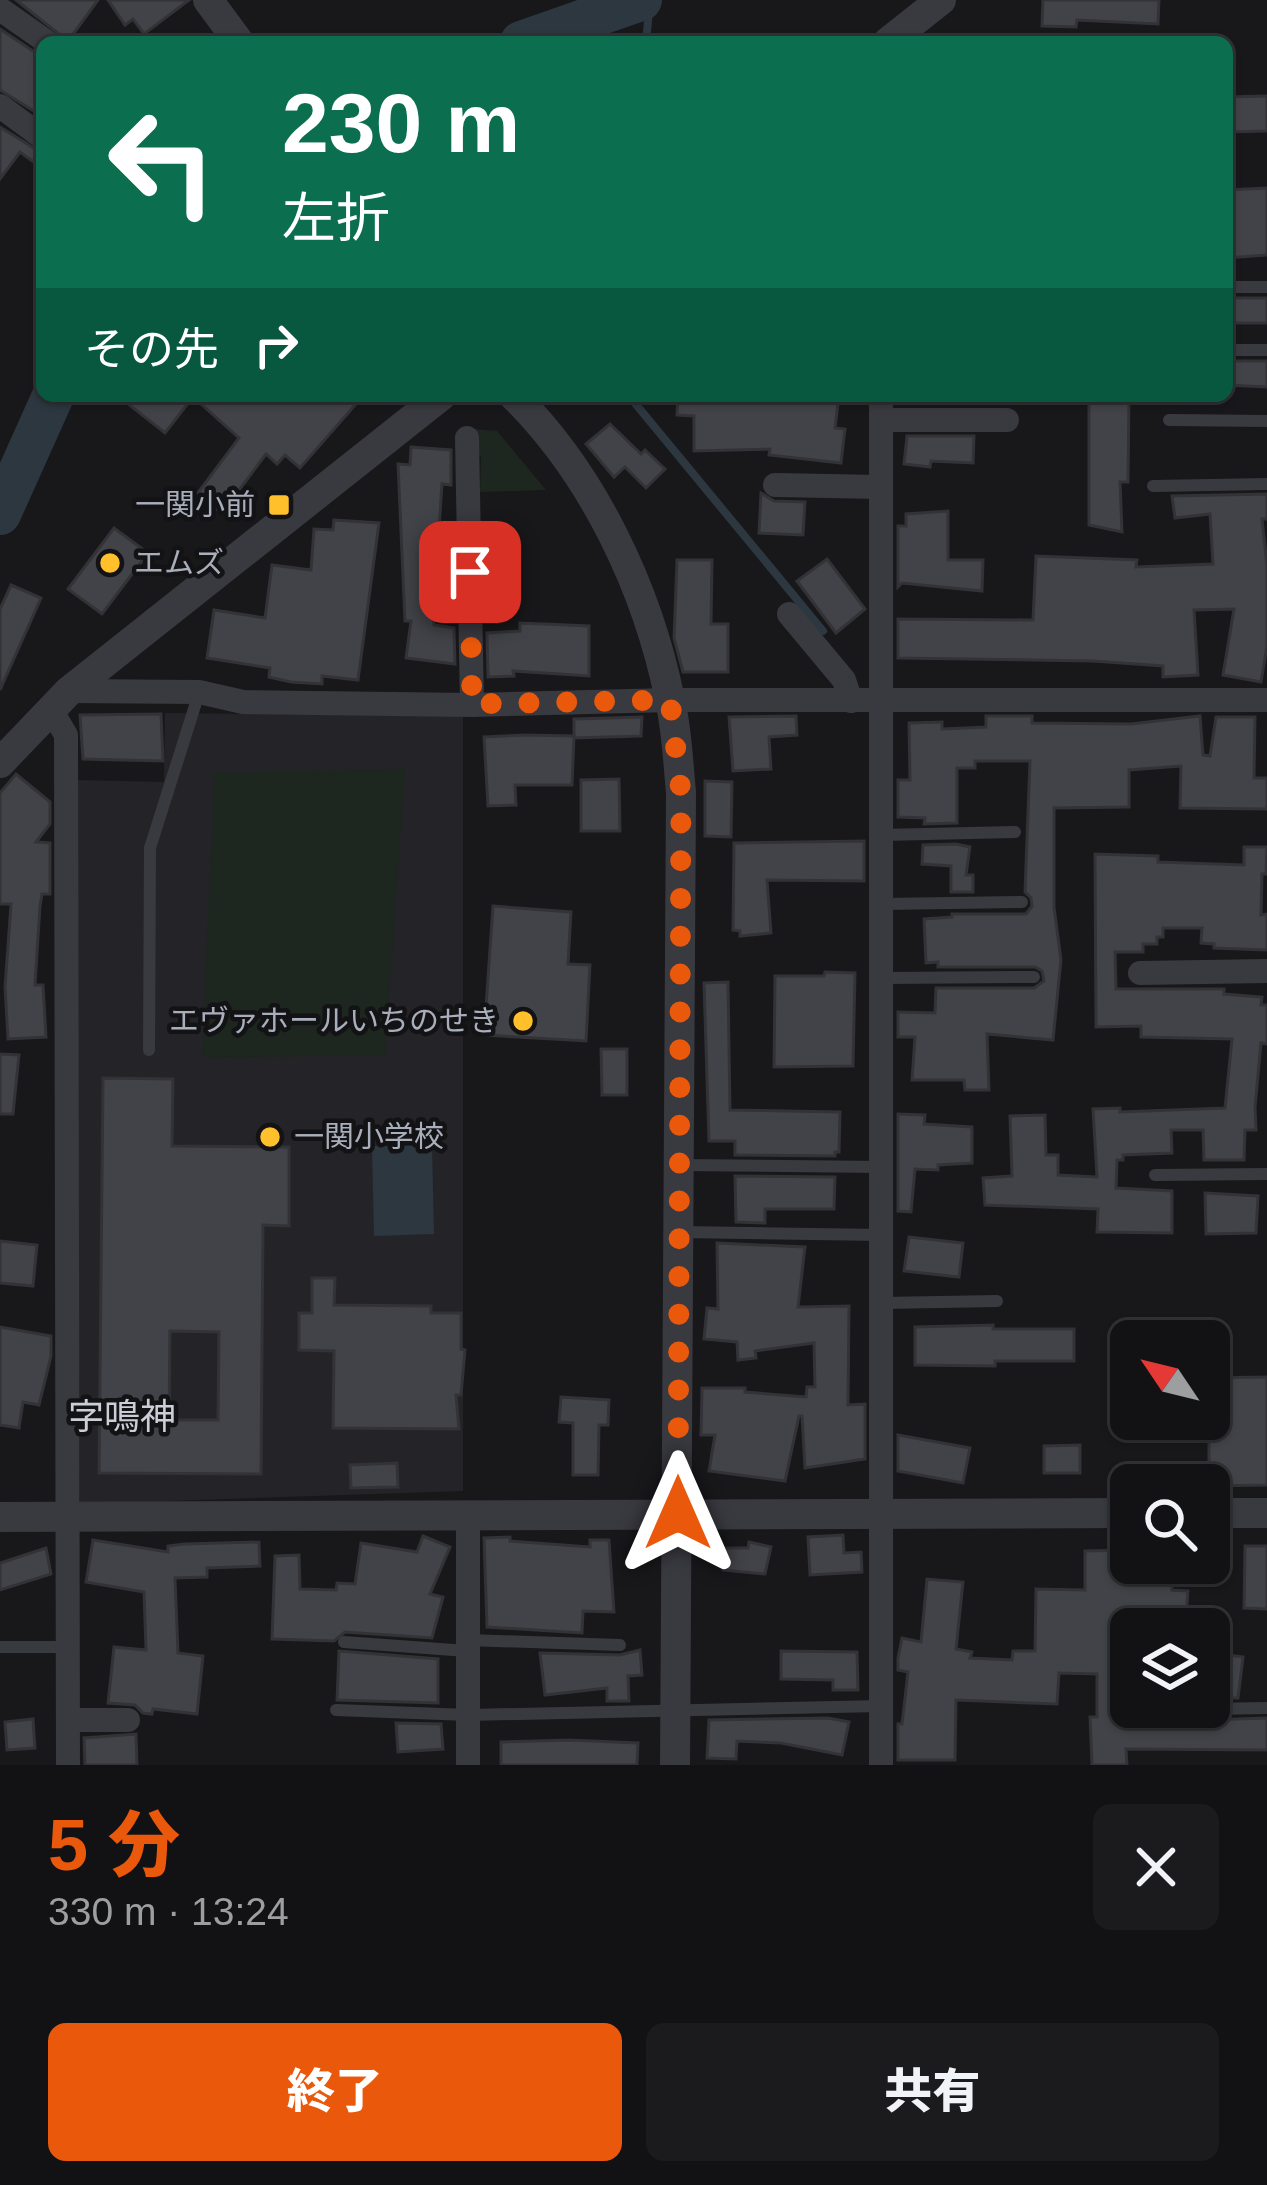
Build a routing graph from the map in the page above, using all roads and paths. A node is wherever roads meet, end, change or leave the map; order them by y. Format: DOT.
graph roads {
  1 [pos="208,0"];
  2 [pos="941,0"];
  3 [pos="0,9"];
  4 [pos="38,36"];
  5 [pos="235,36"];
  6 [pos="896,36"];
  7 [pos="0,106"];
  8 [pos="36,132"];
  9 [pos="1233,287"];
  10 [pos="1267,287"];
  11 [pos="1233,350"];
  12 [pos="1267,350"];
  13 [pos="433,402"];
  14 [pos="519,402"];
  15 [pos="881,408"];
  16 [pos="1006,420"];
  17 [pos="1169,420"];
  18 [pos="1267,421"];
  19 [pos="467,438"];
  20 [pos="1267,484"];
  21 [pos="776,485"];
  22 [pos="1154,486"];
  23 [pos="881,488"];
  24 [pos="789,614"];
  25 [pos="200,692"];
  26 [pos="60,700"];
  27 [pos="670,700"];
  28 [pos="1267,700"];
  29 [pos="851,701"];
  30 [pos="882,701"];
  31 [pos="472,704"];
  32 [pos="0,764"];
  33 [pos="1016,832"];
  34 [pos="882,835"];
  35 [pos="1022,902"];
  36 [pos="881,904"];
  37 [pos="1267,971"];
  38 [pos="1140,973"];
  39 [pos="882,977"];
  40 [pos="1034,977"];
  41 [pos="149,1050"];
  42 [pos="678,1166"];
  43 [pos="882,1167"];
  44 [pos="1267,1174"];
  45 [pos="1155,1175"];
  46 [pos="680,1232"];
  47 [pos="882,1235"];
  48 [pos="997,1301"];
  49 [pos="882,1303"];
  50 [pos="678,1513"];
  51 [pos="1110,1513"];
  52 [pos="1230,1513"];
  53 [pos="1267,1513"];
  54 [pos="882,1514"];
  55 [pos="468,1515"];
  56 [pos="0,1516"];
  57 [pos="69,1516"];
  58 [pos="344,1642"];
  59 [pos="468,1645"];
  60 [pos="0,1646"];
  61 [pos="620,1646"];
  62 [pos="69,1647"];
  63 [pos="881,1706"];
  64 [pos="1267,1708"];
  65 [pos="1230,1709"];
  66 [pos="336,1710"];
  67 [pos="676,1712"];
  68 [pos="468,1715"];
  69 [pos="69,1720"];
  70 [pos="128,1720"];
  71 [pos="68,1765"];
  72 [pos="468,1765"];
  73 [pos="675,1765"];
  74 [pos="881,1765"];
  1 -- 5 [label="street"];
  2 -- 6 [label="street"];
  3 -- 4 [label="street"];
  7 -- 8 [label="street"];
  9 -- 10 [label="lane"];
  11 -- 12 [label="lane"];
  13 -- 26 [label="street"];
  14 -- 27 [label="street"];
  15 -- 16 [label="street"];
  15 -- 23 [label="street"];
  17 -- 18 [label="lane"];
  19 -- 31 [label="street"];
  20 -- 22 [label="lane"];
  21 -- 23 [label="street"];
  23 -- 30 [label="street"];
  24 -- 29 [label="street"];
  25 -- 26 [label="street"];
  25 -- 31 [label="street"];
  25 -- 41 [label="lane"];
  26 -- 32 [label="street"];
  26 -- 57 [label="street"];
  27 -- 29 [label="street"];
  27 -- 31 [label="street"];
  27 -- 42 [label="street"];
  28 -- 30 [label="street"];
  29 -- 30 [label="street"];
  30 -- 34 [label="street"];
  33 -- 34 [label="lane"];
  34 -- 36 [label="street"];
  35 -- 36 [label="lane"];
  36 -- 39 [label="street"];
  37 -- 38 [label="street"];
  39 -- 40 [label="lane"];
  39 -- 43 [label="street"];
  42 -- 43 [label="lane"];
  42 -- 46 [label="street"];
  43 -- 47 [label="street"];
  44 -- 45 [label="lane"];
  46 -- 47 [label="lane"];
  46 -- 50 [label="street"];
  47 -- 49 [label="street"];
  48 -- 49 [label="lane"];
  49 -- 54 [label="street"];
  50 -- 54 [label="street"];
  50 -- 55 [label="street"];
  50 -- 67 [label="street"];
  51 -- 54 [label="street"];
  52 -- 53 [label="street"];
  54 -- 63 [label="street"];
  55 -- 57 [label="street"];
  55 -- 59 [label="street"];
  56 -- 57 [label="street"];
  57 -- 62 [label="street"];
  58 -- 59 [label="lane"];
  59 -- 61 [label="lane"];
  59 -- 68 [label="street"];
  60 -- 62 [label="lane"];
  62 -- 69 [label="street"];
  63 -- 67 [label="lane"];
  63 -- 74 [label="street"];
  64 -- 65 [label="lane"];
  66 -- 68 [label="lane"];
  67 -- 68 [label="lane"];
  67 -- 73 [label="street"];
  68 -- 72 [label="street"];
  69 -- 70 [label="street"];
  69 -- 71 [label="street"];
}
